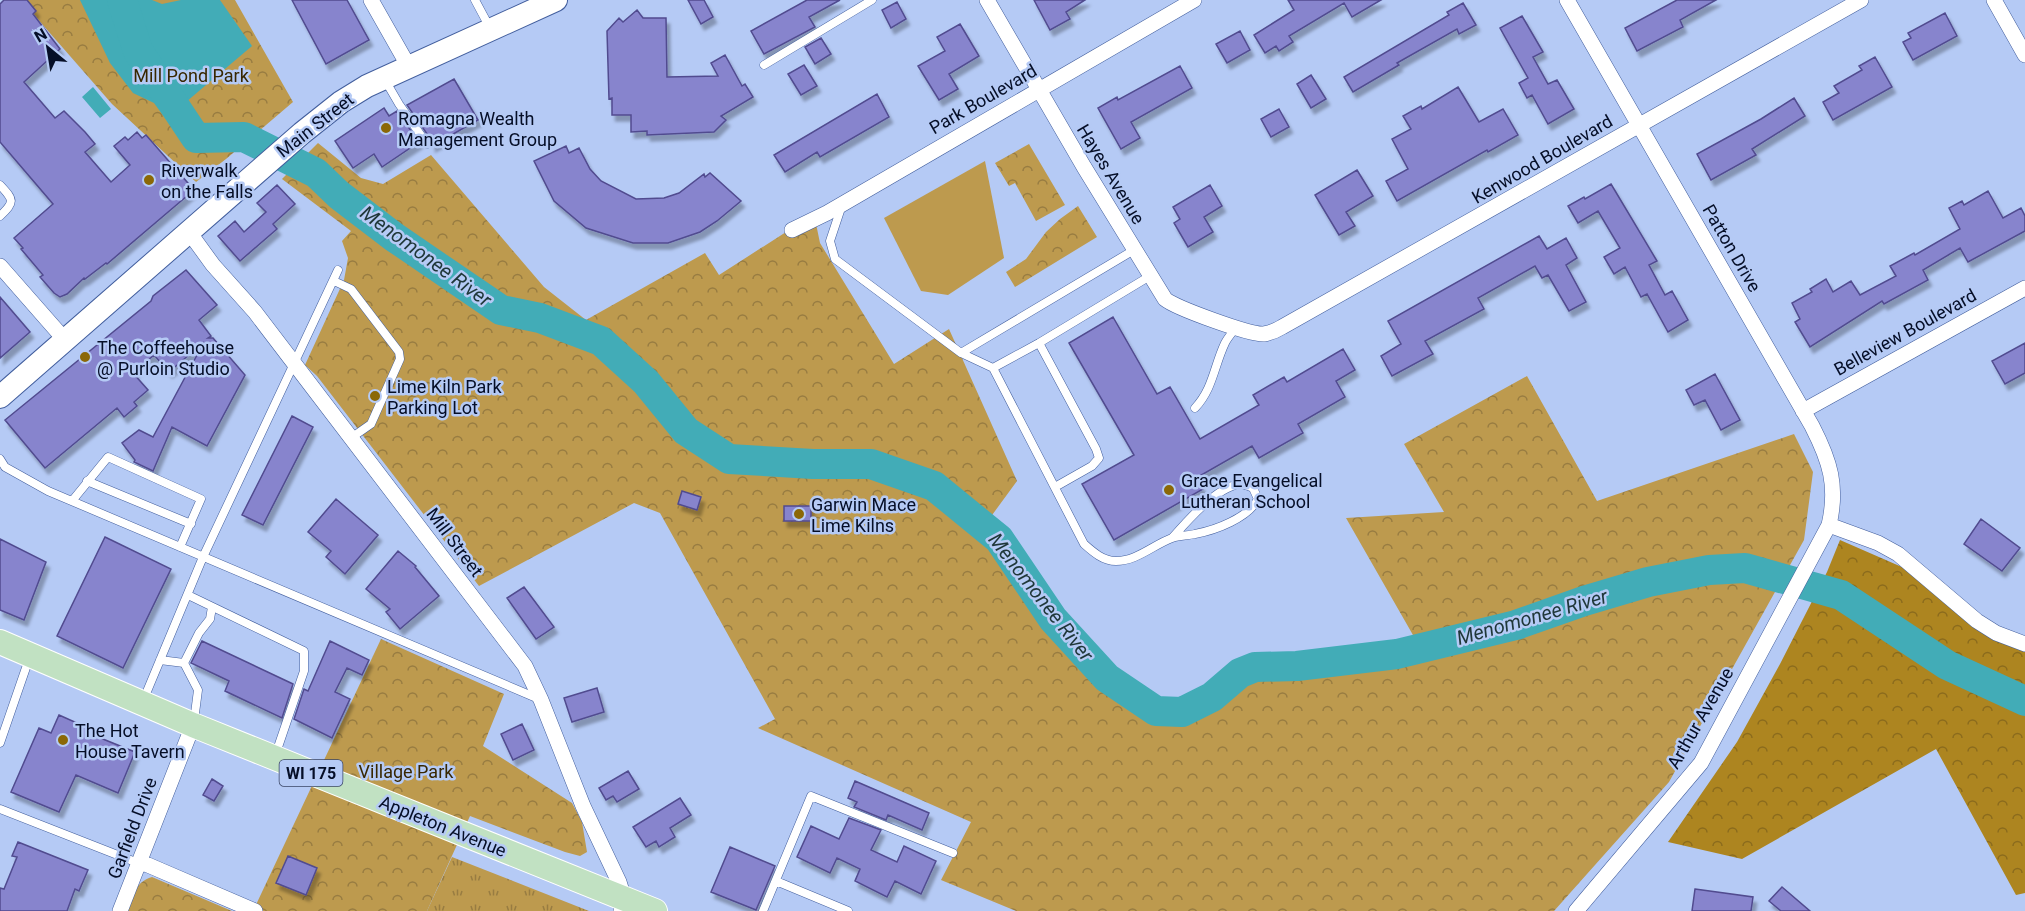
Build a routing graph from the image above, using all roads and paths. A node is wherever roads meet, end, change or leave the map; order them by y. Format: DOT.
graph roads {
  1 [pos="371,0"];
  2 [pos="476,0"];
  3 [pos="556,0"];
  4 [pos="872,0"];
  5 [pos="987,0"];
  6 [pos="1194,0"];
  7 [pos="1567,0"];
  8 [pos="1861,0"];
  9 [pos="1994,0"];
  10 [pos="490,29"];
  11 [pos="2025,55"];
  12 [pos="765,65"];
  13 [pos="409,67"];
  14 [pos="384,78"];
  15 [pos="1039,90"];
  16 [pos="1640,126"];
  17 [pos="428,144"];
  18 [pos="0,185"];
  19 [pos="843,204"];
  20 [pos="0,216"];
  21 [pos="792,230"];
  22 [pos="189,232"];
  23 [pos="1134,250"];
  24 [pos="0,266"];
  25 [pos="338,270"];
  26 [pos="1150,276"];
  27 [pos="334,281"];
  28 [pos="2025,288"];
  29 [pos="1236,327"];
  30 [pos="65,340"];
  31 [pos="1039,343"];
  32 [pos="961,353"];
  33 [pos="294,362"];
  34 [pos="993,369"];
  35 [pos="0,397"];
  36 [pos="1195,408"];
  37 [pos="1803,411"];
  38 [pos="351,438"];
  39 [pos="0,459"];
  40 [pos="87,480"];
  41 [pos="1055,487"];
  42 [pos="72,501"];
  43 [pos="191,524"];
  44 [pos="1829,525"];
  45 [pos="1173,537"];
  46 [pos="180,547"];
  47 [pos="203,557"];
  48 [pos="188,595"];
  49 [pos="212,607"];
  50 [pos="0,642"];
  51 [pos="2025,644"];
  52 [pos="31,655"];
  53 [pos="160,660"];
  54 [pos="184,663"];
  55 [pos="541,700"];
  56 [pos="142,703"];
  57 [pos="193,725"];
  58 [pos="1,737"];
  59 [pos="274,758"];
  60 [pos="0,809"];
  61 [pos="953,852"];
  62 [pos="138,863"];
  63 [pos="776,881"];
  64 [pos="622,905"];
  65 [pos="120,911"];
  66 [pos="255,911"];
  67 [pos="655,911"];
  68 [pos="763,911"];
  69 [pos="848,911"];
  70 [pos="1576,911"];
  1 -- 13 [label="street"];
  2 -- 10 [label="lane"];
  3 -- 10 [label="main road, Main Street"];
  4 -- 12 [label="lane"];
  5 -- 15 [label="street, Hayes Avenue"];
  6 -- 15 [label="street, Park Boulevard"];
  7 -- 16 [label="street, Patton Drive"];
  8 -- 16 [label="street, Kenwood Boulevard"];
  9 -- 11 [label="street"];
  10 -- 13 [label="main road, Main Street"];
  13 -- 14 [label="main road, Main Street"];
  14 -- 17 [label="lane"];
  14 -- 22 [label="main road, Main Street"];
  15 -- 19 [label="street, Park Boulevard"];
  15 -- 23 [label="street, Hayes Avenue"];
  16 -- 29 [label="street, Kenwood Boulevard"];
  16 -- 37 [label="street, Patton Drive"];
  18 -- 20 [label="lane"];
  19 -- 21 [label="street, Park Boulevard"];
  19 -- 32 [label="lane"];
  22 -- 30 [label="main road, Main Street"];
  22 -- 33 [label="street, Mill Street"];
  23 -- 26 [label="street, Hayes Avenue"];
  23 -- 32 [label="lane"];
  24 -- 30 [label="street"];
  25 -- 27 [label="lane"];
  26 -- 29 [label="street, Hayes Avenue"];
  26 -- 31 [label="lane"];
  27 -- 33 [label="lane"];
  27 -- 38 [label="lane"];
  28 -- 37 [label="street, Belleview Boulevard"];
  29 -- 36 [label="lane"];
  30 -- 35 [label="main road, Main Street"];
  31 -- 34 [label="lane"];
  31 -- 41 [label="lane"];
  32 -- 34 [label="lane"];
  33 -- 38 [label="street, Mill Street"];
  33 -- 47 [label="lane"];
  34 -- 41 [label="lane"];
  37 -- 44 [label="street, Patton Drive"];
  38 -- 55 [label="street, Mill Street"];
  39 -- 42 [label="lane"];
  40 -- 42 [label="lane"];
  40 -- 43 [label="lane"];
  40 -- 43 [label="lane"];
  41 -- 45 [label="lane"];
  42 -- 46 [label="lane"];
  43 -- 46 [label="lane"];
  44 -- 51 [label="street"];
  44 -- 70 [label="street, Arthur Avenue"];
  45 -- 45 [label="lane"];
  46 -- 47 [label="lane"];
  47 -- 48 [label="lane"];
  47 -- 55 [label="lane"];
  48 -- 49 [label="lane"];
  48 -- 53 [label="lane"];
  49 -- 54 [label="lane"];
  49 -- 59 [label="lane"];
  50 -- 52 [label="main road, Appleton Avenue / WI 175"];
  52 -- 56 [label="main road, Appleton Avenue / WI 175"];
  52 -- 58 [label="lane"];
  53 -- 54 [label="lane"];
  53 -- 56 [label="lane"];
  54 -- 57 [label="lane"];
  55 -- 64 [label="street, Mill Street"];
  56 -- 57 [label="main road, Appleton Avenue / WI 175"];
  57 -- 59 [label="main road, Appleton Avenue / WI 175"];
  57 -- 62 [label="street, Garfield Drive"];
  59 -- 64 [label="main road, Appleton Avenue / WI 175"];
  60 -- 62 [label="lane"];
  61 -- 63 [label="lane"];
  62 -- 65 [label="street, Garfield Drive"];
  62 -- 66 [label="street"];
  63 -- 68 [label="lane"];
  63 -- 69 [label="lane"];
  64 -- 67 [label="main road, Appleton Avenue / WI 175"];
}
